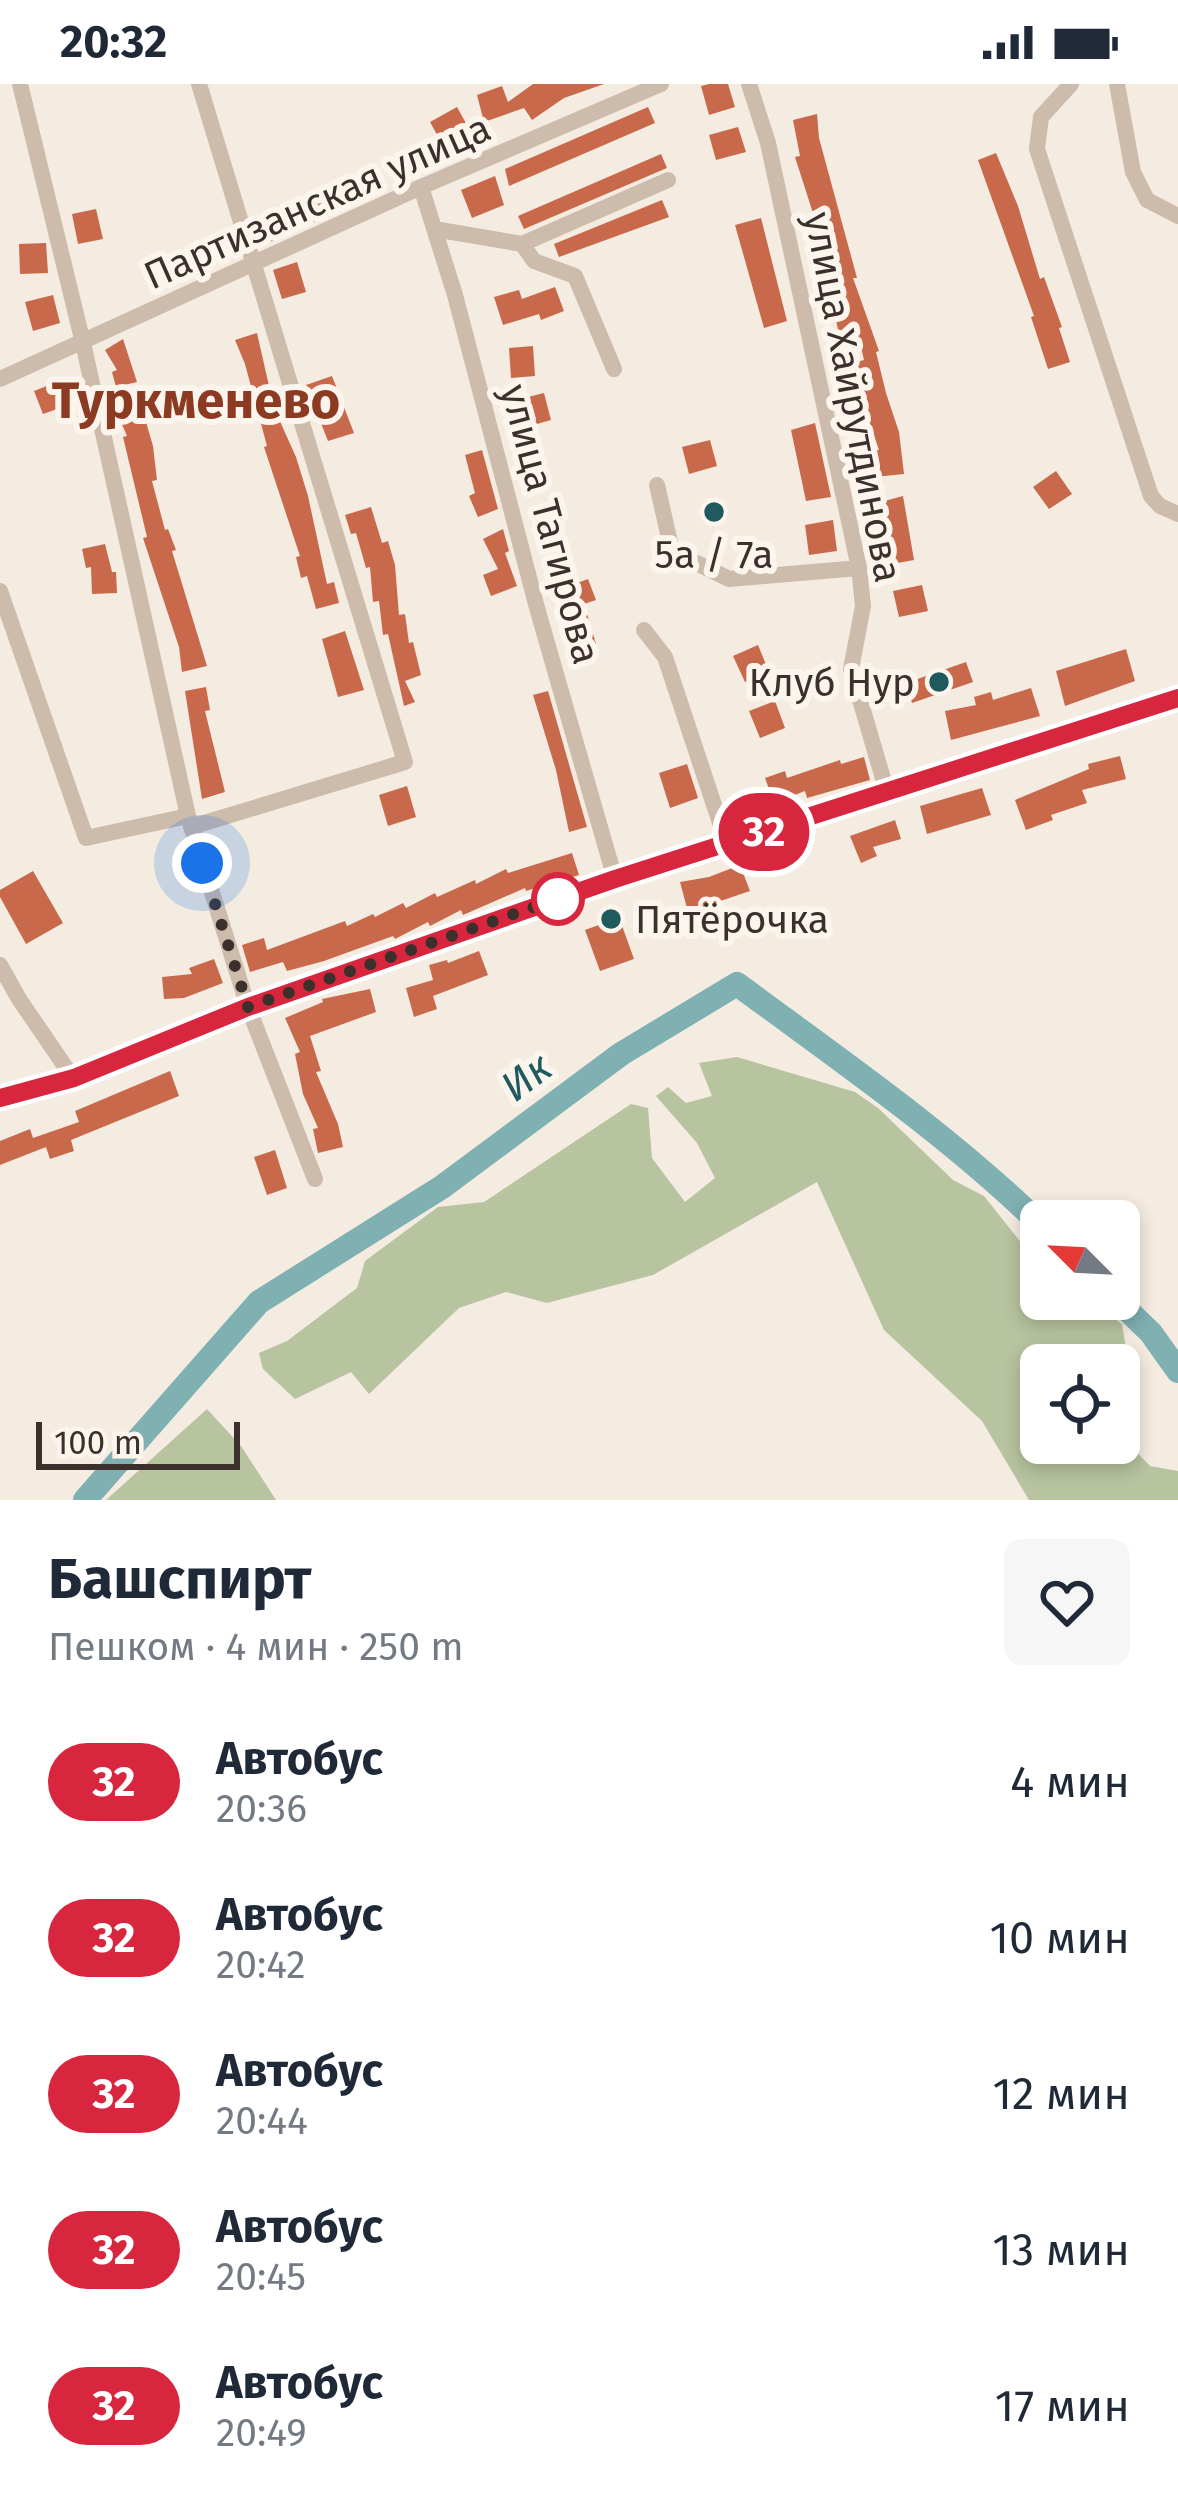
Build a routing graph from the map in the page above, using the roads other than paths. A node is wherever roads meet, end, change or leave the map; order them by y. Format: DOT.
graph roads {
  1 [pos="20,84"];
  2 [pos="199,84"];
  3 [pos="661,84"];
  4 [pos="749,84"];
  5 [pos="1071,84"];
  6 [pos="1117,84"];
  7 [pos="668,180"];
  8 [pos="421,187"];
  9 [pos="1178,216"];
  10 [pos="434,229"];
  11 [pos="522,244"];
  12 [pos="255,266"];
  13 [pos="83,343"];
  14 [pos="614,369"];
  15 [pos="0,379"];
  16 [pos="657,485"];
  17 [pos="1178,514"];
  18 [pos="859,568"];
  19 [pos="0,591"];
  20 [pos="644,630"];
  21 [pos="1178,698"];
  22 [pos="887,792"];
  23 [pos="189,821"];
  24 [pos="727,844"];
  25 [pos="615,879"];
  26 [pos="0,964"];
  27 [pos="248,1007"];
  28 [pos="74,1078"];
  29 [pos="0,1098"];
  30 [pos="315,1180"];
  1 -- 13 [label="street"];
  2 -- 12 [label="street"];
  3 -- 8 [label="street, Партизанская улица"];
  4 -- 18 [label="street, улица Хайрутдинова"];
  5 -- 17 [label="street"];
  6 -- 9 [label="street"];
  7 -- 11 [label="street"];
  8 -- 10 [label="street, улица Тагирова"];
  8 -- 12 [label="street, Партизанская улица"];
  10 -- 11 [label="street"];
  10 -- 25 [label="street, улица Тагирова"];
  11 -- 14 [label="street"];
  12 -- 13 [label="street, Партизанская улица"];
  12 -- 23 [label="street"];
  13 -- 15 [label="street, Партизанская улица"];
  13 -- 23 [label="street"];
  16 -- 18 [label="street"];
  18 -- 22 [label="street, улица Хайрутдинова"];
  19 -- 23 [label="street"];
  20 -- 24 [label="street"];
  21 -- 22 [label="main road"];
  22 -- 24 [label="main road"];
  23 -- 27 [label="street"];
  24 -- 25 [label="main road"];
  25 -- 27 [label="main road"];
  26 -- 28 [label="street"];
  27 -- 28 [label="main road"];
  27 -- 30 [label="street"];
  28 -- 29 [label="main road"];
}
